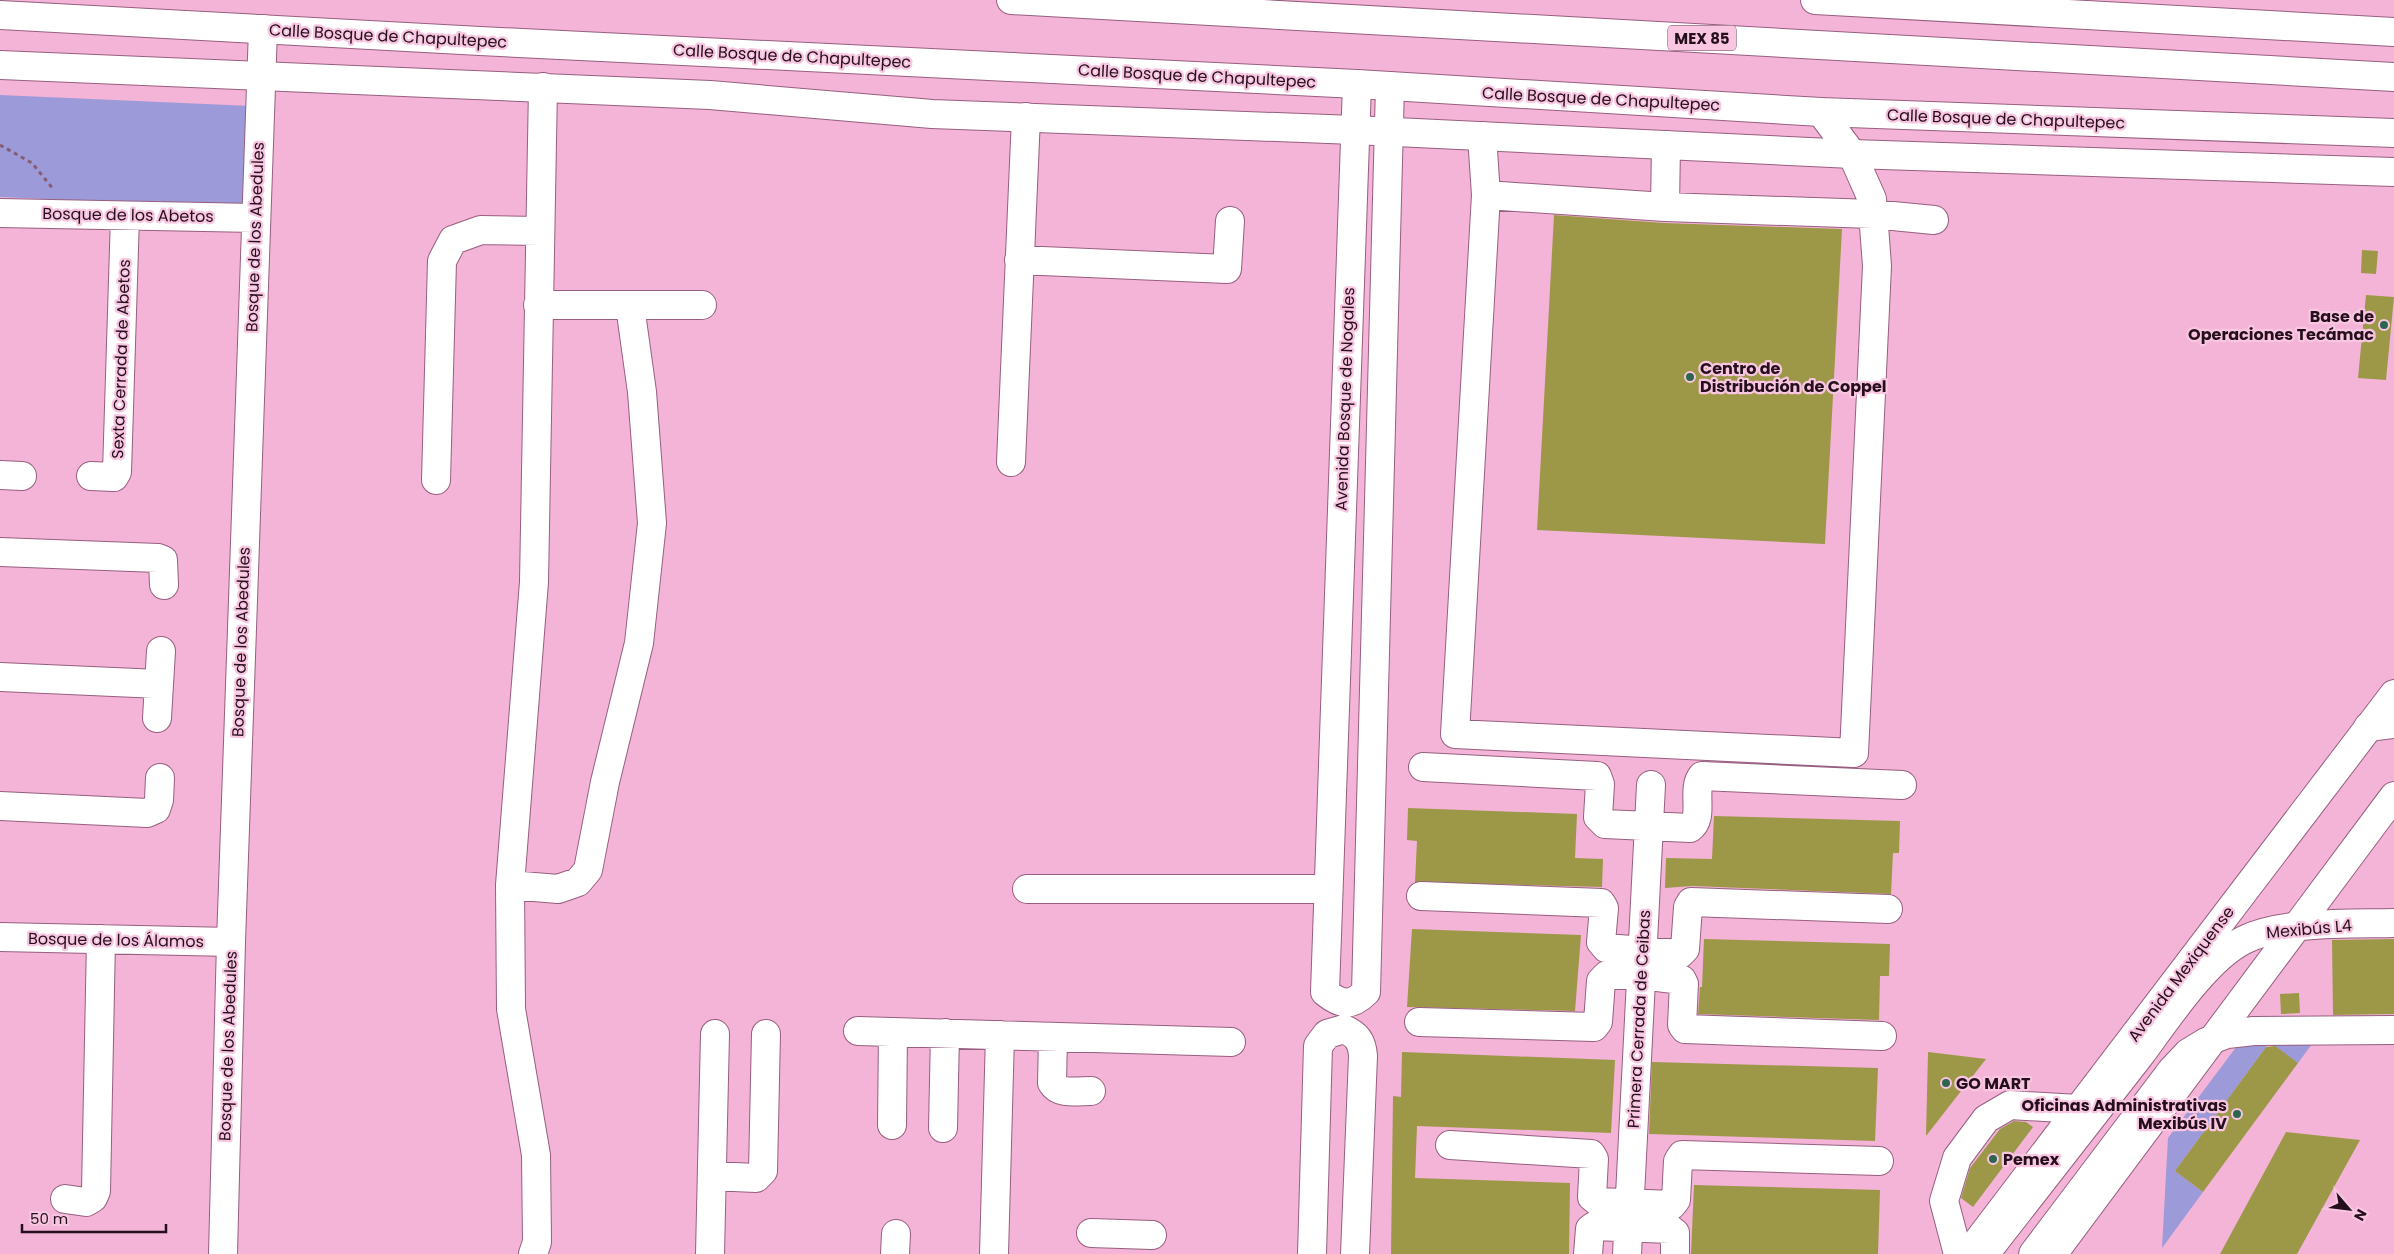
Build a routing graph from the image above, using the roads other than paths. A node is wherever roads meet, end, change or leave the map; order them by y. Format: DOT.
graph roads {
  1 [pos="1011,0"];
  2 [pos="1815,0"];
  3 [pos="0,16"];
  4 [pos="263,30"];
  5 [pos="2394,32"];
  6 [pos="0,65"];
  7 [pos="260,75"];
  8 [pos="2394,77"];
  9 [pos="1357,84"];
  10 [pos="1390,86"];
  11 [pos="543,87"];
  12 [pos="1821,112"];
  13 [pos="1026,117"];
  14 [pos="1354,130"];
  15 [pos="1389,132"];
  16 [pos="2394,133"];
  17 [pos="1482,136"];
  18 [pos="1666,145"];
  19 [pos="1852,154"];
  20 [pos="2394,172"];
  21 [pos="1352,180"];
  22 [pos="1388,182"];
  23 [pos="1486,195"];
  24 [pos="1665,207"];
  25 [pos="0,213"];
  26 [pos="1872,214"];
  27 [pos="125,216"];
  28 [pos="255,218"];
  29 [pos="1934,220"];
  30 [pos="1230,221"];
  31 [pos="539,231"];
  32 [pos="1019,260"];
  33 [pos="538,305"];
  34 [pos="702,305"];
  35 [pos="630,306"];
  36 [pos="1011,462"];
  37 [pos="91,476"];
  38 [pos="436,480"];
  39 [pos="0,552"];
  40 [pos="164,585"];
  41 [pos="1376,616"];
  42 [pos="1338,617"];
  43 [pos="161,651"];
  44 [pos="0,677"];
  45 [pos="159,684"];
  46 [pos="2394,694"];
  47 [pos="157,718"];
  48 [pos="2381,726"];
  49 [pos="1423,767"];
  50 [pos="160,778"];
  51 [pos="1651,785"];
  52 [pos="1902,785"];
  53 [pos="2394,796"];
  54 [pos="0,806"];
  55 [pos="1649,826"];
  56 [pos="1330,827"];
  57 [pos="1371,828"];
  58 [pos="510,885"];
  59 [pos="1027,889"];
  60 [pos="1328,889"];
  61 [pos="1421,896"];
  62 [pos="1888,909"];
  63 [pos="2394,923"];
  64 [pos="2297,928"];
  65 [pos="0,938"];
  66 [pos="101,940"];
  67 [pos="231,942"];
  68 [pos="1642,963"];
  69 [pos="1418,1022"];
  70 [pos="2394,1030"];
  71 [pos="858,1031"];
  72 [pos="892,1032"];
  73 [pos="945,1033"];
  74 [pos="715,1034"];
  75 [pos="766,1034"];
  76 [pos="1000,1035"];
  77 [pos="1053,1036"];
  78 [pos="1882,1036"];
  79 [pos="2214,1039"];
  80 [pos="1231,1042"];
  81 [pos="1091,1091"];
  82 [pos="2078,1109"];
  83 [pos="892,1126"];
  84 [pos="942,1128"];
  85 [pos="1450,1145"];
  86 [pos="1879,1160"];
  87 [pos="712,1176"];
  88 [pos="65,1199"];
  89 [pos="1629,1215"];
  90 [pos="1091,1234"];
  91 [pos="1152,1236"];
  92 [pos="223,1254"];
  93 [pos="533,1254"];
  94 [pos="710,1254"];
  95 [pos="994,1254"];
  96 [pos="1312,1254"];
  97 [pos="1355,1254"];
  98 [pos="1588,1254"];
  99 [pos="1627,1254"];
  100 [pos="1674,1254"];
  101 [pos="1958,1254"];
  102 [pos="1968,1254"];
  103 [pos="1985,1254"];
  104 [pos="2033,1254"];
  105 [pos="2053,1254"];
  1 -- 8 [label="main road, MEX 85"];
  2 -- 5 [label="main road"];
  3 -- 4 [label="main road, Calle Bosque de Chapultepec"];
  4 -- 7 [label="main road, Bosque de los Abedules"];
  4 -- 9 [label="main road, Calle Bosque de Chapultepec"];
  6 -- 7 [label="main road"];
  7 -- 11 [label="main road"];
  7 -- 28 [label="main road, Bosque de los Abedules"];
  9 -- 10 [label="main road, Calle Bosque de Chapultepec"];
  9 -- 14 [label="main road, Avenida Bosque de Nogales"];
  10 -- 12 [label="main road, Calle Bosque de Chapultepec"];
  10 -- 15 [label="main road, Avenida Bosque de Nogales"];
  11 -- 13 [label="main road"];
  11 -- 31 [label="main road"];
  12 -- 16 [label="main road, Calle Bosque de Chapultepec"];
  12 -- 19 [label="main road"];
  13 -- 14 [label="main road"];
  13 -- 32 [label="main road"];
  14 -- 15 [label="main road"];
  14 -- 21 [label="main road, Avenida Bosque de Nogales"];
  15 -- 17 [label="main road"];
  15 -- 22 [label="main road, Avenida Bosque de Nogales"];
  17 -- 18 [label="main road"];
  17 -- 23 [label="main road"];
  18 -- 19 [label="main road"];
  18 -- 24 [label="main road"];
  19 -- 20 [label="main road"];
  19 -- 26 [label="main road"];
  21 -- 22 [label="main road"];
  21 -- 42 [label="main road, Avenida Bosque de Nogales"];
  22 -- 41 [label="main road, Avenida Bosque de Nogales"];
  23 -- 24 [label="main road"];
  23 -- 26 [label="main road"];
  24 -- 26 [label="main road"];
  25 -- 27 [label="main road, Bosque de los Abetos"];
  26 -- 29 [label="main road"];
  27 -- 28 [label="main road, Bosque de los Abetos"];
  27 -- 37 [label="main road, Sexta Cerrada de Abetos"];
  28 -- 67 [label="main road, Bosque de los Abedules"];
  30 -- 32 [label="main road"];
  31 -- 33 [label="main road"];
  31 -- 38 [label="main road"];
  32 -- 36 [label="main road"];
  33 -- 35 [label="main road"];
  33 -- 58 [label="main road"];
  34 -- 35 [label="main road"];
  35 -- 58 [label="main road"];
  39 -- 40 [label="main road"];
  41 -- 42 [label="main road"];
  41 -- 57 [label="main road, Avenida Bosque de Nogales"];
  42 -- 56 [label="main road, Avenida Bosque de Nogales"];
  43 -- 45 [label="main road"];
  44 -- 45 [label="main road"];
  45 -- 47 [label="main road"];
  46 -- 48 [label="main road, Avenida Mexiquense"];
  48 -- 82 [label="main road, Avenida Mexiquense"];
  49 -- 55 [label="main road"];
  50 -- 54 [label="main road"];
  51 -- 55 [label="main road, Primera Cerrada de Ceibas"];
  52 -- 55 [label="main road"];
  53 -- 64 [label="main road"];
  55 -- 68 [label="main road, Primera Cerrada de Ceibas"];
  56 -- 57 [label="main road"];
  56 -- 60 [label="main road, Avenida Bosque de Nogales"];
  57 -- 60 [label="main road, Avenida Bosque de Nogales"];
  58 -- 93 [label="main road"];
  59 -- 60 [label="main road"];
  61 -- 68 [label="main road"];
  62 -- 68 [label="main road"];
  63 -- 64 [label="main road, Mexibús L4"];
  64 -- 79 [label="main road"];
  64 -- 103 [label="main road, Mexibús L4"];
  65 -- 66 [label="main road, Bosque de los Álamos"];
  66 -- 67 [label="main road, Bosque de los Álamos"];
  66 -- 88 [label="main road"];
  67 -- 92 [label="main road, Bosque de los Abedules"];
  68 -- 69 [label="main road"];
  68 -- 78 [label="main road"];
  68 -- 89 [label="main road, Primera Cerrada de Ceibas"];
  70 -- 79 [label="main road"];
  71 -- 72 [label="main road"];
  72 -- 73 [label="main road"];
  72 -- 83 [label="main road"];
  73 -- 76 [label="main road"];
  73 -- 84 [label="main road"];
  74 -- 87 [label="main road"];
  75 -- 87 [label="main road"];
  76 -- 77 [label="main road"];
  76 -- 95 [label="main road"];
  77 -- 80 [label="main road"];
  77 -- 81 [label="main road"];
  79 -- 104 [label="main road"];
  79 -- 105 [label="main road"];
  82 -- 101 [label="main road"];
  82 -- 102 [label="main road, Avenida Mexiquense"];
  85 -- 89 [label="main road"];
  86 -- 89 [label="main road"];
  87 -- 94 [label="main road"];
  89 -- 98 [label="main road"];
  89 -- 99 [label="main road, Primera Cerrada de Ceibas"];
  89 -- 100 [label="main road"];
  90 -- 91 [label="main road"];
  96 -- 97 [label="main road"];
}
